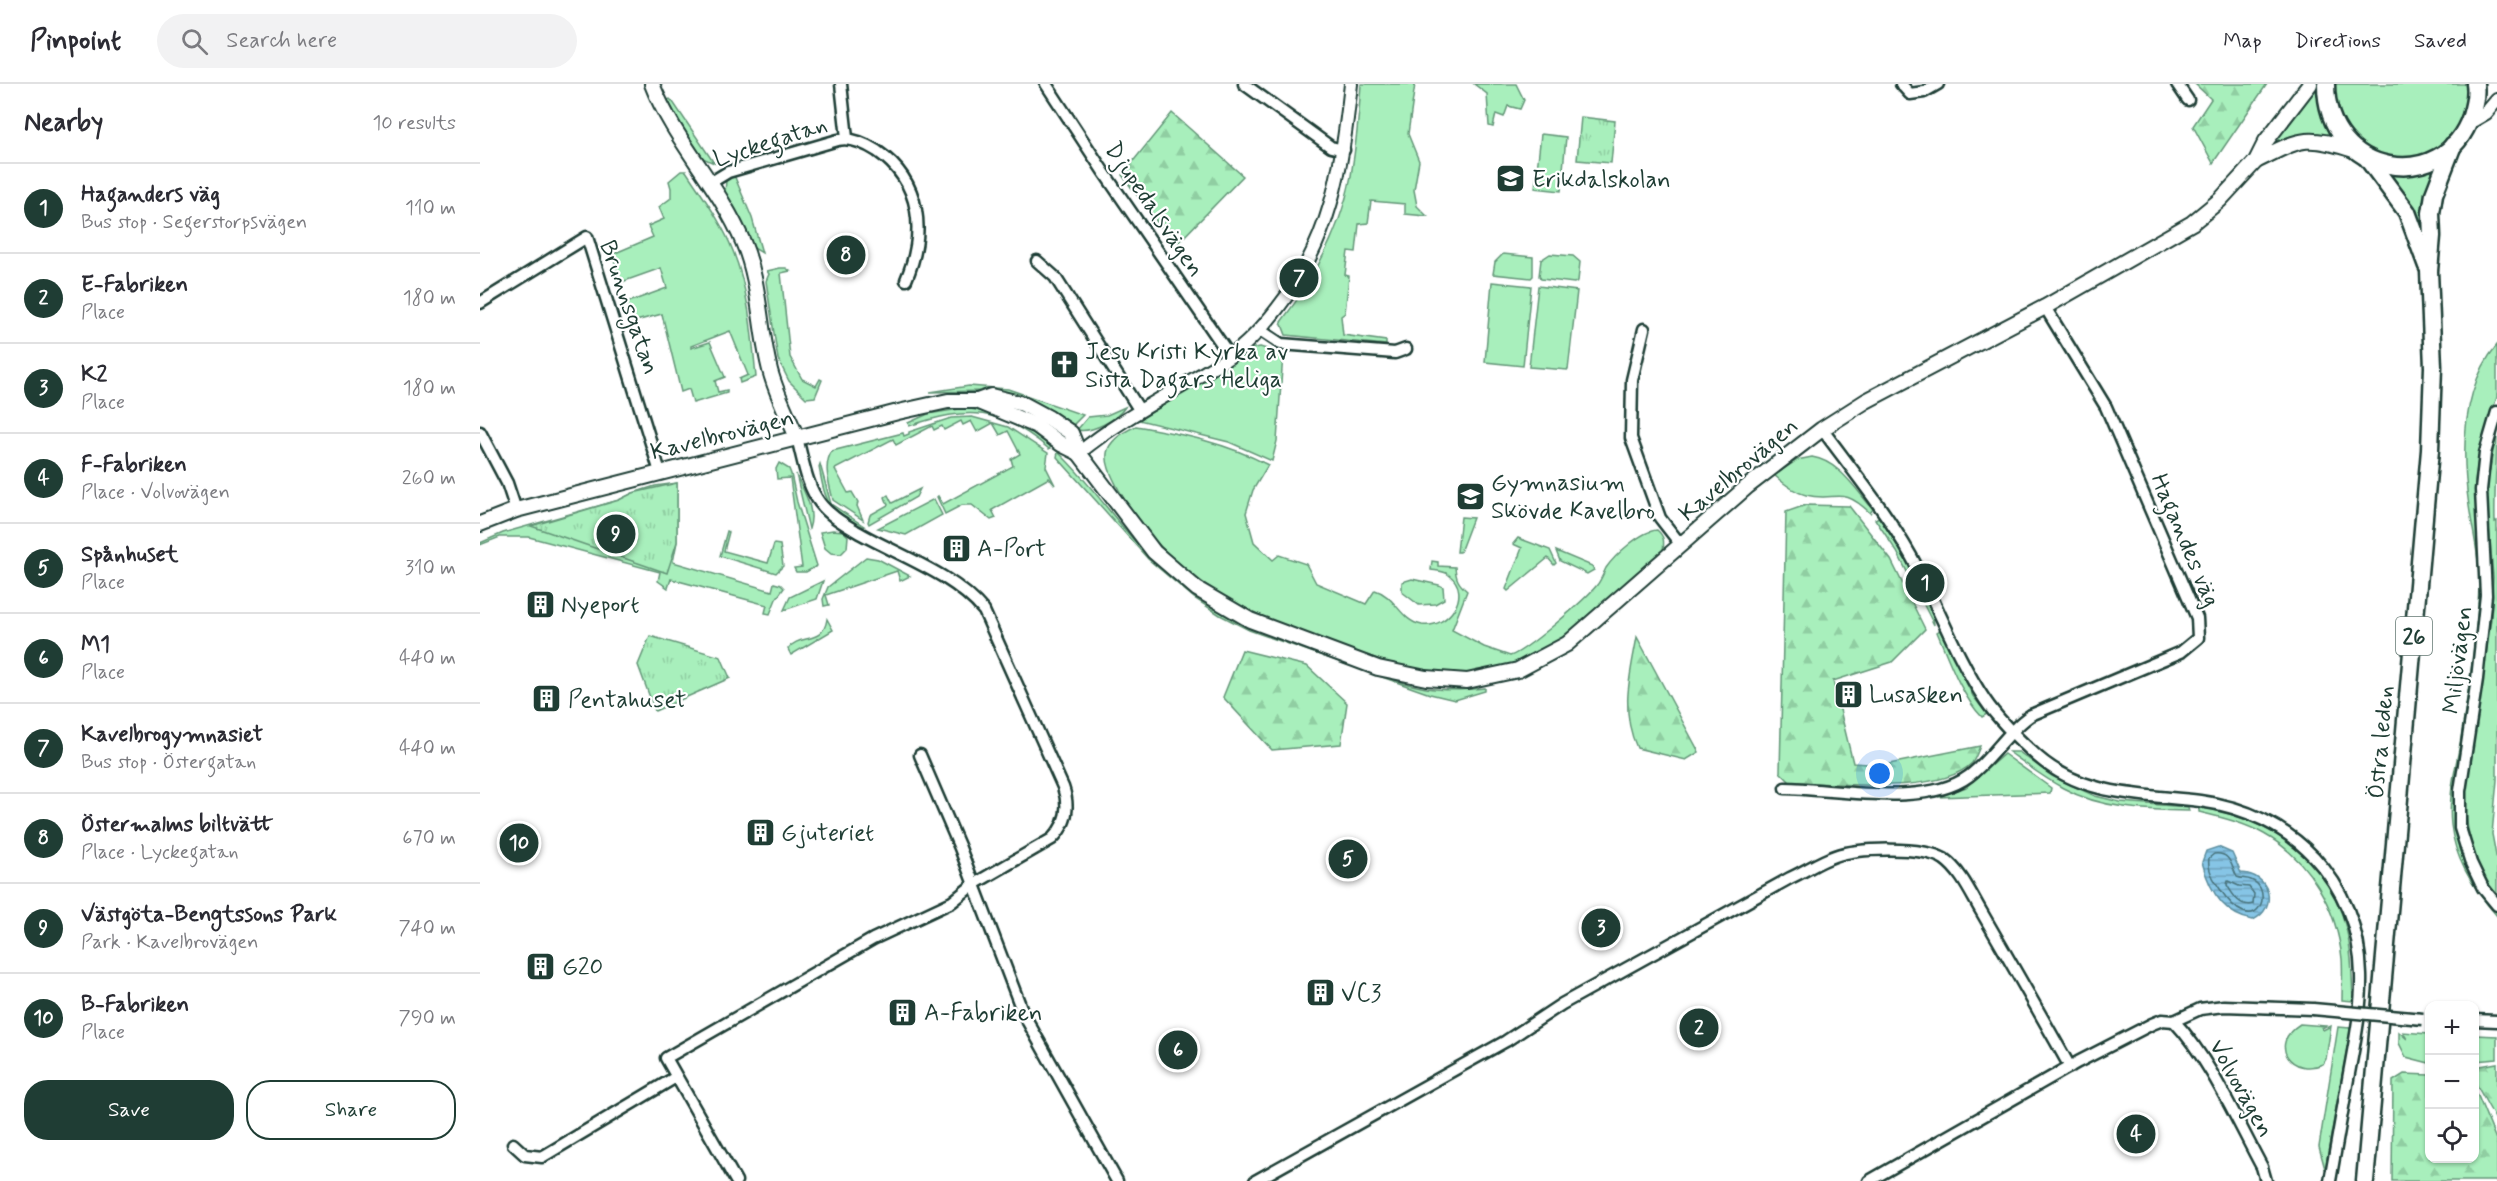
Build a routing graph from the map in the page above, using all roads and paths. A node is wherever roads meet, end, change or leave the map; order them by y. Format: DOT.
graph roads {
  1 [pos="652,84"];
  2 [pos="841,84"];
  3 [pos="1046,84"];
  4 [pos="1244,84"];
  5 [pos="1351,84"];
  6 [pos="1901,84"];
  7 [pos="1938,84"];
  8 [pos="2176,84"];
  9 [pos="2310,84"];
  10 [pos="2326,84"];
  11 [pos="2475,84"];
  12 [pos="2188,100"];
  13 [pos="2497,100"];
  14 [pos="2469,123"];
  15 [pos="847,138"];
  16 [pos="2453,145"];
  17 [pos="1344,150"];
  18 [pos="2360,154"];
  19 [pos="2256,161"];
  20 [pos="710,183"];
  21 [pos="1037,261"];
  22 [pos="2428,271"];
  23 [pos="906,280"];
  24 [pos="480,303"];
  25 [pos="2045,307"];
  26 [pos="1644,328"];
  27 [pos="1260,330"];
  28 [pos="1406,349"];
  29 [pos="1230,356"];
  30 [pos="1140,411"];
  31 [pos="2497,412"];
  32 [pos="1822,429"];
  33 [pos="480,432"];
  34 [pos="797,438"];
  35 [pos="1079,453"];
  36 [pos="660,472"];
  37 [pos="516,510"];
  38 [pos="480,524"];
  39 [pos="1681,545"];
  40 [pos="2012,732"];
  41 [pos="920,755"];
  42 [pos="1785,788"];
  43 [pos="974,884"];
  44 [pos="2497,905"];
  45 [pos="2425,1019"];
  46 [pos="2479,1020"];
  47 [pos="2174,1021"];
  48 [pos="2497,1021"];
  49 [pos="2070,1067"];
  50 [pos="676,1077"];
  51 [pos="513,1144"];
  52 [pos="736,1181"];
  53 [pos="1117,1181"];
  54 [pos="1255,1181"];
  55 [pos="1869,1181"];
  56 [pos="2266,1181"];
  57 [pos="2330,1181"];
  58 [pos="2365,1181"];
  1 -- 20 [label="main road"];
  2 -- 15 [label="street"];
  3 -- 29 [label="street, Djupedalsvägen"];
  4 -- 17 [label="street"];
  5 -- 17 [label="street"];
  6 -- 7 [label="street"];
  8 -- 12 [label="street"];
  9 -- 19 [label="main road, Kavelbrovägen"];
  10 -- 18 [label="highway, 26"];
  11 -- 14 [label="highway, 26"];
  13 -- 14 [label="street"];
  14 -- 16 [label="highway, 26"];
  15 -- 20 [label="street, Lyckegatan"];
  15 -- 23 [label="street, Lyckegatan"];
  16 -- 18 [label="highway, 26"];
  16 -- 22 [label="highway, Östra leden / 26"];
  17 -- 27 [label="street"];
  18 -- 19 [label="main road, Kavelbrovägen"];
  18 -- 22 [label="highway, Östra leden / 26"];
  19 -- 25 [label="main road, Kavelbrovägen"];
  20 -- 34 [label="main road"];
  21 -- 30 [label="street"];
  22 -- 58 [label="highway, Östra leden / 26"];
  24 -- 36 [label="street, Brunnsgatan"];
  25 -- 32 [label="main road, Kavelbrovägen"];
  25 -- 40 [label="street, Hagandes väg"];
  26 -- 39 [label="street"];
  27 -- 28 [label="street"];
  27 -- 29 [label="street"];
  29 -- 30 [label="street"];
  30 -- 35 [label="street"];
  31 -- 44 [label="street, Miljövägen"];
  32 -- 39 [label="main road, Kavelbrovägen"];
  32 -- 40 [label="street"];
  33 -- 37 [label="street"];
  34 -- 35 [label="main road, Kavelbrovägen"];
  34 -- 36 [label="main road, Kavelbrovägen"];
  34 -- 43 [label="street"];
  35 -- 39 [label="main road, Kavelbrovägen"];
  36 -- 37 [label="main road, Kavelbrovägen"];
  37 -- 38 [label="main road, Kavelbrovägen"];
  40 -- 42 [label="street, Hagandes väg"];
  40 -- 57 [label="street"];
  41 -- 43 [label="street"];
  43 -- 50 [label="street"];
  43 -- 53 [label="street"];
  45 -- 47 [label="street, bridge"];
  46 -- 48 [label="street"];
  47 -- 49 [label="street"];
  47 -- 56 [label="street, Volvovägen"];
  49 -- 54 [label="street"];
  49 -- 55 [label="street"];
  50 -- 51 [label="street"];
  50 -- 52 [label="street"];
}
